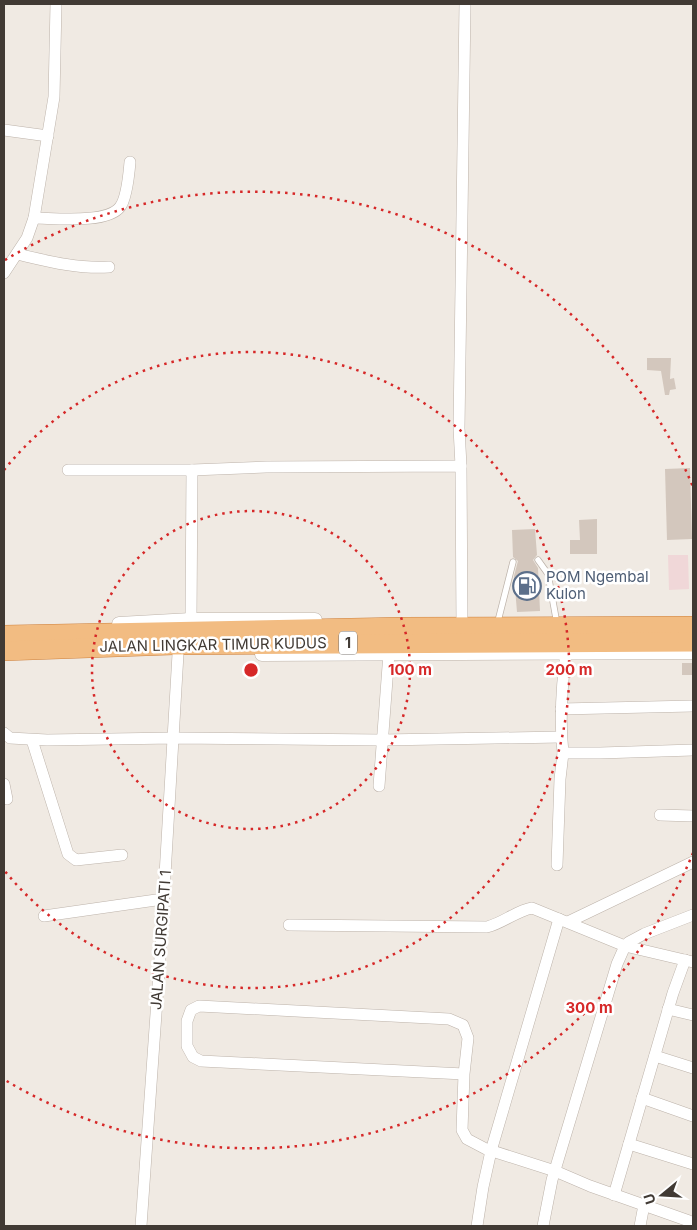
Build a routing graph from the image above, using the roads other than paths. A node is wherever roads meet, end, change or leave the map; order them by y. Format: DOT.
graph roads {
  1 [pos="56,4"];
  2 [pos="465,4"];
  3 [pos="4,130"];
  4 [pos="48,136"];
  5 [pos="130,162"];
  6 [pos="34,218"];
  7 [pos="17,254"];
  8 [pos="109,267"];
  9 [pos="4,273"];
  10 [pos="461,466"];
  11 [pos="68,470"];
  12 [pos="192,470"];
  13 [pos="538,560"];
  14 [pos="513,562"];
  15 [pos="693,619"];
  16 [pos="191,620"];
  17 [pos="462,622"];
  18 [pos="693,626"];
  19 [pos="4,627"];
  20 [pos="4,635"];
  21 [pos="497,635"];
  22 [pos="563,635"];
  23 [pos="693,642"];
  24 [pos="4,651"];
  25 [pos="693,652"];
  26 [pos="178,654"];
  27 [pos="389,654"];
  28 [pos="4,660"];
  29 [pos="693,706"];
  30 [pos="561,709"];
  31 [pos="4,733"];
  32 [pos="562,737"];
  33 [pos="174,738"];
  34 [pos="32,740"];
  35 [pos="382,740"];
  36 [pos="693,750"];
  37 [pos="563,753"];
  38 [pos="4,784"];
  39 [pos="379,786"];
  40 [pos="7,799"];
  41 [pos="660,814"];
  42 [pos="693,816"];
  43 [pos="122,855"];
  44 [pos="693,862"];
  45 [pos="557,865"];
  46 [pos="164,899"];
  47 [pos="693,915"];
  48 [pos="44,916"];
  49 [pos="564,920"];
  50 [pos="289,926"];
  51 [pos="625,946"];
  52 [pos="689,962"];
  53 [pos="668,1009"];
  54 [pos="693,1015"];
  55 [pos="655,1056"];
  56 [pos="693,1068"];
  57 [pos="464,1074"];
  58 [pos="642,1098"];
  59 [pos="693,1116"];
  60 [pos="629,1144"];
  61 [pos="492,1151"];
  62 [pos="693,1164"];
  63 [pos="555,1170"];
  64 [pos="614,1195"];
  65 [pos="644,1205"];
  66 [pos="689,1220"];
  67 [pos="140,1226"];
  68 [pos="477,1226"];
  69 [pos="544,1226"];
  70 [pos="640,1226"];
  1 -- 4 [label="street"];
  2 -- 10 [label="street"];
  3 -- 4 [label="street"];
  4 -- 6 [label="street"];
  5 -- 6 [label="street"];
  6 -- 7 [label="street"];
  7 -- 8 [label="street"];
  7 -- 9 [label="street"];
  10 -- 12 [label="street"];
  10 -- 17 [label="street"];
  11 -- 12 [label="street"];
  12 -- 16 [label="street"];
  13 -- 22 [label="lane"];
  14 -- 21 [label="lane"];
  15 -- 22 [label="street"];
  16 -- 17 [label="street"];
  16 -- 19 [label="street"];
  17 -- 20 [label="highway, JALAN LINGKAR TIMUR KUDUS / 1"];
  17 -- 21 [label="highway, JALAN LINGKAR TIMUR KUDUS / 1"];
  18 -- 22 [label="highway, JALAN LINGKAR TIMUR KUDUS / 1"];
  21 -- 22 [label="highway, JALAN LINGKAR TIMUR KUDUS / 1"];
  21 -- 24 [label="highway, JALAN LINGKAR TIMUR KUDUS / 1"];
  21 -- 27 [label="street"];
  22 -- 23 [label="highway, JALAN LINGKAR TIMUR KUDUS / 1"];
  22 -- 25 [label="street"];
  22 -- 30 [label="street"];
  26 -- 27 [label="street"];
  26 -- 28 [label="street"];
  26 -- 33 [label="street, JALAN SURGIPATI 1"];
  27 -- 35 [label="street"];
  29 -- 30 [label="street"];
  30 -- 32 [label="street"];
  31 -- 34 [label="street"];
  32 -- 35 [label="street"];
  32 -- 37 [label="street"];
  33 -- 34 [label="street"];
  33 -- 35 [label="street"];
  33 -- 46 [label="street, JALAN SURGIPATI 1"];
  34 -- 43 [label="street"];
  35 -- 39 [label="street"];
  36 -- 37 [label="street"];
  37 -- 45 [label="street"];
  38 -- 40 [label="street"];
  41 -- 42 [label="street"];
  44 -- 49 [label="street"];
  46 -- 48 [label="street"];
  46 -- 67 [label="street, JALAN SURGIPATI 1"];
  47 -- 51 [label="street"];
  49 -- 50 [label="street"];
  49 -- 51 [label="street"];
  49 -- 61 [label="street"];
  51 -- 52 [label="street"];
  51 -- 63 [label="street"];
  52 -- 53 [label="street"];
  53 -- 54 [label="street"];
  53 -- 55 [label="street"];
  55 -- 56 [label="street"];
  55 -- 58 [label="street"];
  57 -- 57 [label="street"];
  57 -- 61 [label="street"];
  58 -- 59 [label="street"];
  58 -- 60 [label="street"];
  60 -- 62 [label="street"];
  60 -- 64 [label="street"];
  61 -- 63 [label="street"];
  61 -- 68 [label="street"];
  63 -- 64 [label="street"];
  63 -- 69 [label="street"];
  64 -- 65 [label="street"];
  65 -- 66 [label="street"];
  65 -- 70 [label="street"];
}
